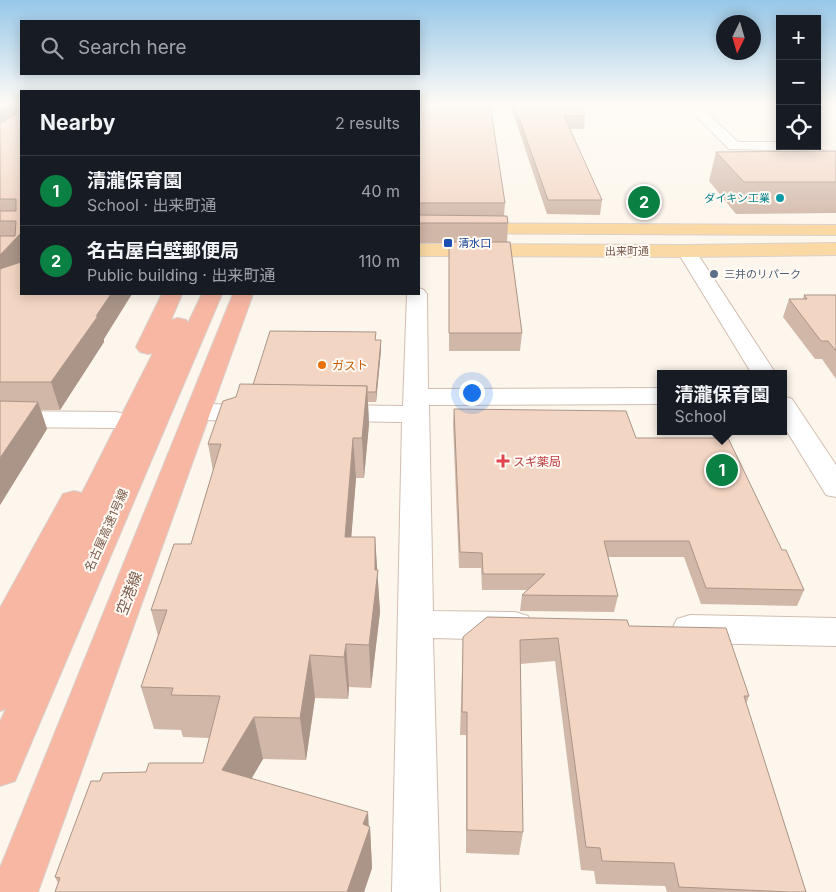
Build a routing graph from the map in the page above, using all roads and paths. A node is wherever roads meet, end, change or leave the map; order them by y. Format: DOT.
graph roads {
  1 [pos="734,146"];
  2 [pos="776,146"];
  3 [pos="813,150"];
  4 [pos="836,167"];
  5 [pos="420,228"];
  6 [pos="836,230"];
  7 [pos="836,249"];
  8 [pos="420,250"];
  9 [pos="686,251"];
  10 [pos="172,295"];
  11 [pos="193,295"];
  12 [pos="212,295"];
  13 [pos="243,295"];
  14 [pos="417,295"];
  15 [pos="761,370"];
  16 [pos="657,396"];
  17 [pos="416,406"];
  18 [pos="787,410"];
  19 [pos="199,412"];
  20 [pos="278,413"];
  21 [pos="307,413"];
  22 [pos="0,419"];
  23 [pos="116,420"];
  24 [pos="836,488"];
  25 [pos="416,624"];
  26 [pos="543,627"];
  27 [pos="660,629"];
  28 [pos="836,632"];
  29 [pos="0,641"];
  30 [pos="0,695"];
  31 [pos="0,767"];
  32 [pos="14,892"];
  33 [pos="416,892"];
  1 -- 2 [label="street"];
  3 -- 4 [label="street"];
  5 -- 6 [label="main road, 出来町通"];
  7 -- 9 [label="main road, 出来町通"];
  8 -- 9 [label="main road, 出来町通"];
  9 -- 15 [label="street"];
  10 -- 23 [label="highway"];
  11 -- 30 [label="highway, 名古屋高速1号線"];
  12 -- 31 [label="highway, 名古屋高速1号線"];
  13 -- 19 [label="highway, 空港線"];
  14 -- 17 [label="street"];
  16 -- 17 [label="street"];
  17 -- 21 [label="street"];
  17 -- 25 [label="street"];
  18 -- 24 [label="street"];
  19 -- 20 [label="street"];
  19 -- 32 [label="highway, 空港線"];
  22 -- 23 [label="street"];
  23 -- 29 [label="highway"];
  25 -- 26 [label="street"];
  25 -- 33 [label="street"];
  27 -- 28 [label="street"];
}
